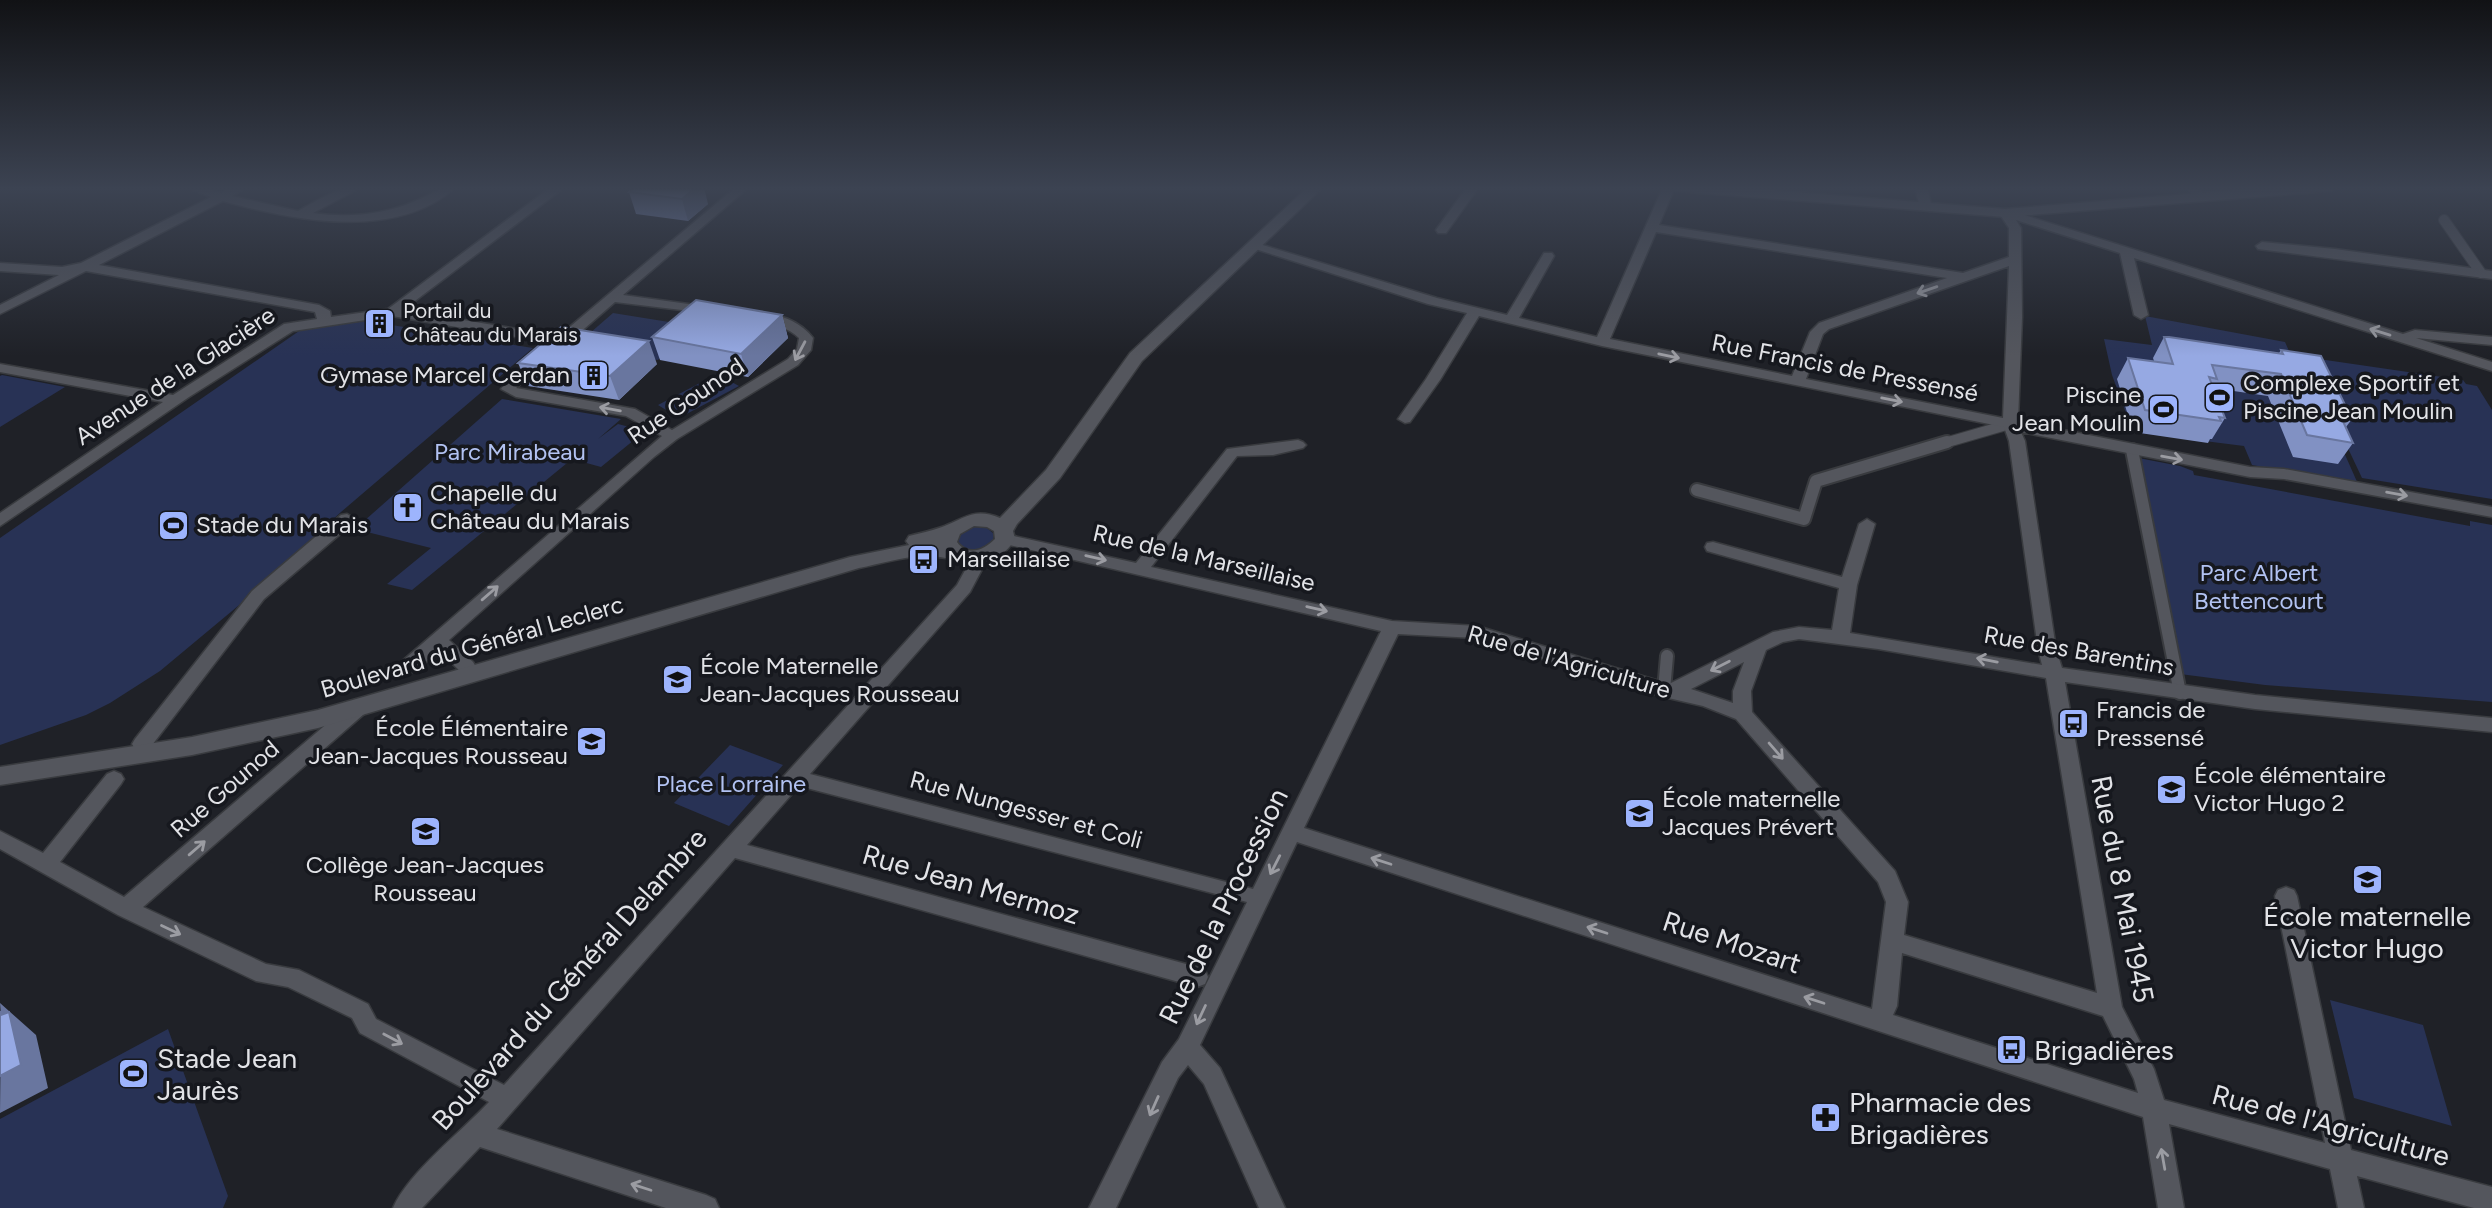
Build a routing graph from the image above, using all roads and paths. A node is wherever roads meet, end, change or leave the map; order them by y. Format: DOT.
graph roads {
  1 [pos="130,243"];
  2 [pos="484,243"];
  3 [pos="677,243"];
  4 [pos="1255,243"];
  5 [pos="1644,243"];
  6 [pos="1749,243"];
  7 [pos="2015,243"];
  8 [pos="2097,243"];
  9 [pos="2462,243"];
  10 [pos="1252,246"];
  11 [pos="2262,246"];
  12 [pos="2126,253"];
  13 [pos="1548,256"];
  14 [pos="2015,259"];
  15 [pos="0,267"];
  16 [pos="83,267"];
  17 [pos="2486,274"];
  18 [pos="1964,277"];
  19 [pos="613,298"];
  20 [pos="0,310"];
  21 [pos="1475,311"];
  22 [pos="392,312"];
  23 [pos="724,313"];
  24 [pos="2141,315"];
  25 [pos="747,316"];
  26 [pos="1511,319"];
  27 [pos="324,320"];
  28 [pos="2406,340"];
  29 [pos="563,341"];
  30 [pos="2492,341"];
  31 [pos="1602,342"];
  32 [pos="2492,367"];
  33 [pos="0,368"];
  34 [pos="1797,382"];
  35 [pos="177,400"];
  36 [pos="1405,419"];
  37 [pos="2010,424"];
  38 [pos="672,436"];
  39 [pos="1298,444"];
  40 [pos="2133,450"];
  41 [pos="1697,490"];
  42 [pos="1034,494"];
  43 [pos="2492,512"];
  44 [pos="347,519"];
  45 [pos="986,520"];
  46 [pos="0,521"];
  47 [pos="1867,524"];
  48 [pos="1004,535"];
  49 [pos="1713,547"];
  50 [pos="963,553"];
  51 [pos="1141,568"];
  52 [pos="1848,585"];
  53 [pos="1392,627"];
  54 [pos="1840,637"];
  55 [pos="439,639"];
  56 [pos="1758,648"];
  57 [pos="1667,656"];
  58 [pos="467,667"];
  59 [pos="406,668"];
  60 [pos="2054,673"];
  61 [pos="1668,690"];
  62 [pos="2180,693"];
  63 [pos="357,709"];
  64 [pos="1743,713"];
  65 [pos="2492,725"];
  66 [pos="142,744"];
  67 [pos="0,766"];
  68 [pos="0,776"];
  69 [pos="793,777"];
  70 [pos="114,779"];
  71 [pos="1291,832"];
  72 [pos="0,839"];
  73 [pos="729,848"];
  74 [pos="46,864"];
  75 [pos="2287,895"];
  76 [pos="1252,896"];
  77 [pos="126,909"];
  78 [pos="1894,941"];
  79 [pos="1206,980"];
  80 [pos="2111,1008"];
  81 [pos="1879,1021"];
  82 [pos="1187,1046"];
  83 [pos="506,1098"];
  84 [pos="2154,1110"];
  85 [pos="476,1134"];
  86 [pos="2341,1160"];
  87 [pos="2492,1200"];
  88 [pos="406,1208"];
  89 [pos="706,1208"];
  90 [pos="1102,1208"];
  91 [pos="1272,1208"];
  92 [pos="2171,1208"];
  93 [pos="2351,1208"];
  1 -- 16 [label="street"];
  2 -- 22 [label="street"];
  3 -- 19 [label="street"];
  4 -- 10 [label="street"];
  5 -- 31 [label="street"];
  6 -- 18 [label="street"];
  7 -- 14 [label="street, Rue du 8 Mai 1945"];
  8 -- 12 [label="street"];
  9 -- 17 [label="street"];
  10 -- 21 [label="street, Rue Francis de Pressensé"];
  10 -- 42 [label="street"];
  11 -- 17 [label="street"];
  12 -- 24 [label="street"];
  28 -- 12 [label="street, one-way"];
  13 -- 26 [label="street"];
  14 -- 18 [label="street"];
  14 -- 37 [label="street, Rue du 8 Mai 1945"];
  15 -- 16 [label="street"];
  16 -- 20 [label="street"];
  16 -- 27 [label="street"];
  18 -- 34 [label="street, one-way"];
  19 -- 23 [label="street"];
  19 -- 29 [label="street"];
  21 -- 26 [label="street, Rue Francis de Pressensé"];
  21 -- 36 [label="street"];
  22 -- 27 [label="street, Avenue de la Glacière"];
  22 -- 29 [label="street"];
  25 -- 38 [label="street, Rue Gounod, one-way"];
  26 -- 31 [label="street, Rue Francis de Pressensé"];
  27 -- 35 [label="street, Avenue de la Glacière"];
  28 -- 30 [label="street"];
  28 -- 32 [label="street"];
  38 -- 29 [label="street, one-way"];
  31 -- 34 [label="street, Rue Francis de Pressensé, one-way"];
  33 -- 35 [label="street"];
  34 -- 37 [label="street, Rue Francis de Pressensé, one-way"];
  35 -- 46 [label="street, Avenue de la Glacière"];
  37 -- 40 [label="street, Rue Francis de Pressensé"];
  37 -- 41 [label="street"];
  37 -- 60 [label="street, Rue du 8 Mai 1945"];
  55 -- 38 [label="street, Rue Gounod, one-way"];
  39 -- 51 [label="street"];
  40 -- 43 [label="street, Rue Francis de Pressensé, one-way"];
  40 -- 62 [label="street"];
  42 -- 45 [label="street"];
  42 -- 48 [label="street"];
  44 -- 66 [label="street"];
  45 -- 48 [label="street"];
  45 -- 50 [label="street"];
  47 -- 52 [label="street"];
  48 -- 50 [label="street"];
  48 -- 51 [label="street, Rue de la Marseillaise, one-way"];
  49 -- 52 [label="street"];
  50 -- 58 [label="street, Boulevard du Général Leclerc"];
  50 -- 63 [label="street, Boulevard du Général Leclerc"];
  50 -- 69 [label="street, Boulevard du Général Delambre"];
  51 -- 53 [label="street, Rue de la Marseillaise, one-way"];
  52 -- 54 [label="street"];
  53 -- 61 [label="street, Rue de l'Agriculture"];
  53 -- 71 [label="street, Rue de la Procession"];
  54 -- 56 [label="street, Rue des Barentins"];
  60 -- 54 [label="street, Rue des Barentins, one-way"];
  55 -- 58 [label="street"];
  55 -- 59 [label="street, Rue Gounod"];
  56 -- 61 [label="street, Rue des Barentins, one-way"];
  56 -- 64 [label="street"];
  57 -- 61 [label="street"];
  58 -- 66 [label="street, Boulevard du Général Leclerc"];
  60 -- 62 [label="street, Rue des Barentins"];
  60 -- 80 [label="street, Rue du 8 Mai 1945"];
  61 -- 64 [label="street, Rue de l'Agriculture"];
  62 -- 65 [label="street, Rue des Barentins"];
  63 -- 68 [label="street, Boulevard du Général Leclerc"];
  77 -- 63 [label="street, Rue Gounod, one-way"];
  64 -- 78 [label="street, Rue de l'Agriculture, one-way"];
  66 -- 67 [label="street, Boulevard du Général Leclerc"];
  69 -- 73 [label="street, Boulevard du Général Delambre"];
  69 -- 76 [label="street, Rue Nungesser et Coli"];
  70 -- 74 [label="street"];
  71 -- 76 [label="street, Rue de la Procession, one-way"];
  81 -- 71 [label="street, Rue Mozart, one-way"];
  72 -- 74 [label="street"];
  73 -- 79 [label="street, Rue Jean Mermoz"];
  73 -- 83 [label="street, Boulevard du Général Delambre"];
  74 -- 77 [label="street"];
  75 -- 86 [label="street"];
  76 -- 79 [label="street, Rue de la Procession"];
  77 -- 83 [label="street, one-way"];
  78 -- 80 [label="street"];
  78 -- 81 [label="street, Rue de l'Agriculture"];
  79 -- 82 [label="street, Rue de la Procession, one-way"];
  80 -- 84 [label="street, Rue du 8 Mai 1945"];
  81 -- 84 [label="street, Rue Mozart"];
  82 -- 90 [label="street, one-way"];
  82 -- 91 [label="street, Rue de la Procession"];
  83 -- 85 [label="street, Boulevard du Général Delambre"];
  84 -- 86 [label="street, Rue de l'Agriculture"];
  92 -- 84 [label="street, Rue du 8 Mai 1945, one-way"];
  85 -- 88 [label="street, Boulevard du Général Delambre"];
  89 -- 85 [label="street, one-way"];
  86 -- 87 [label="street, Rue de l'Agriculture"];
  86 -- 93 [label="street"];
}
